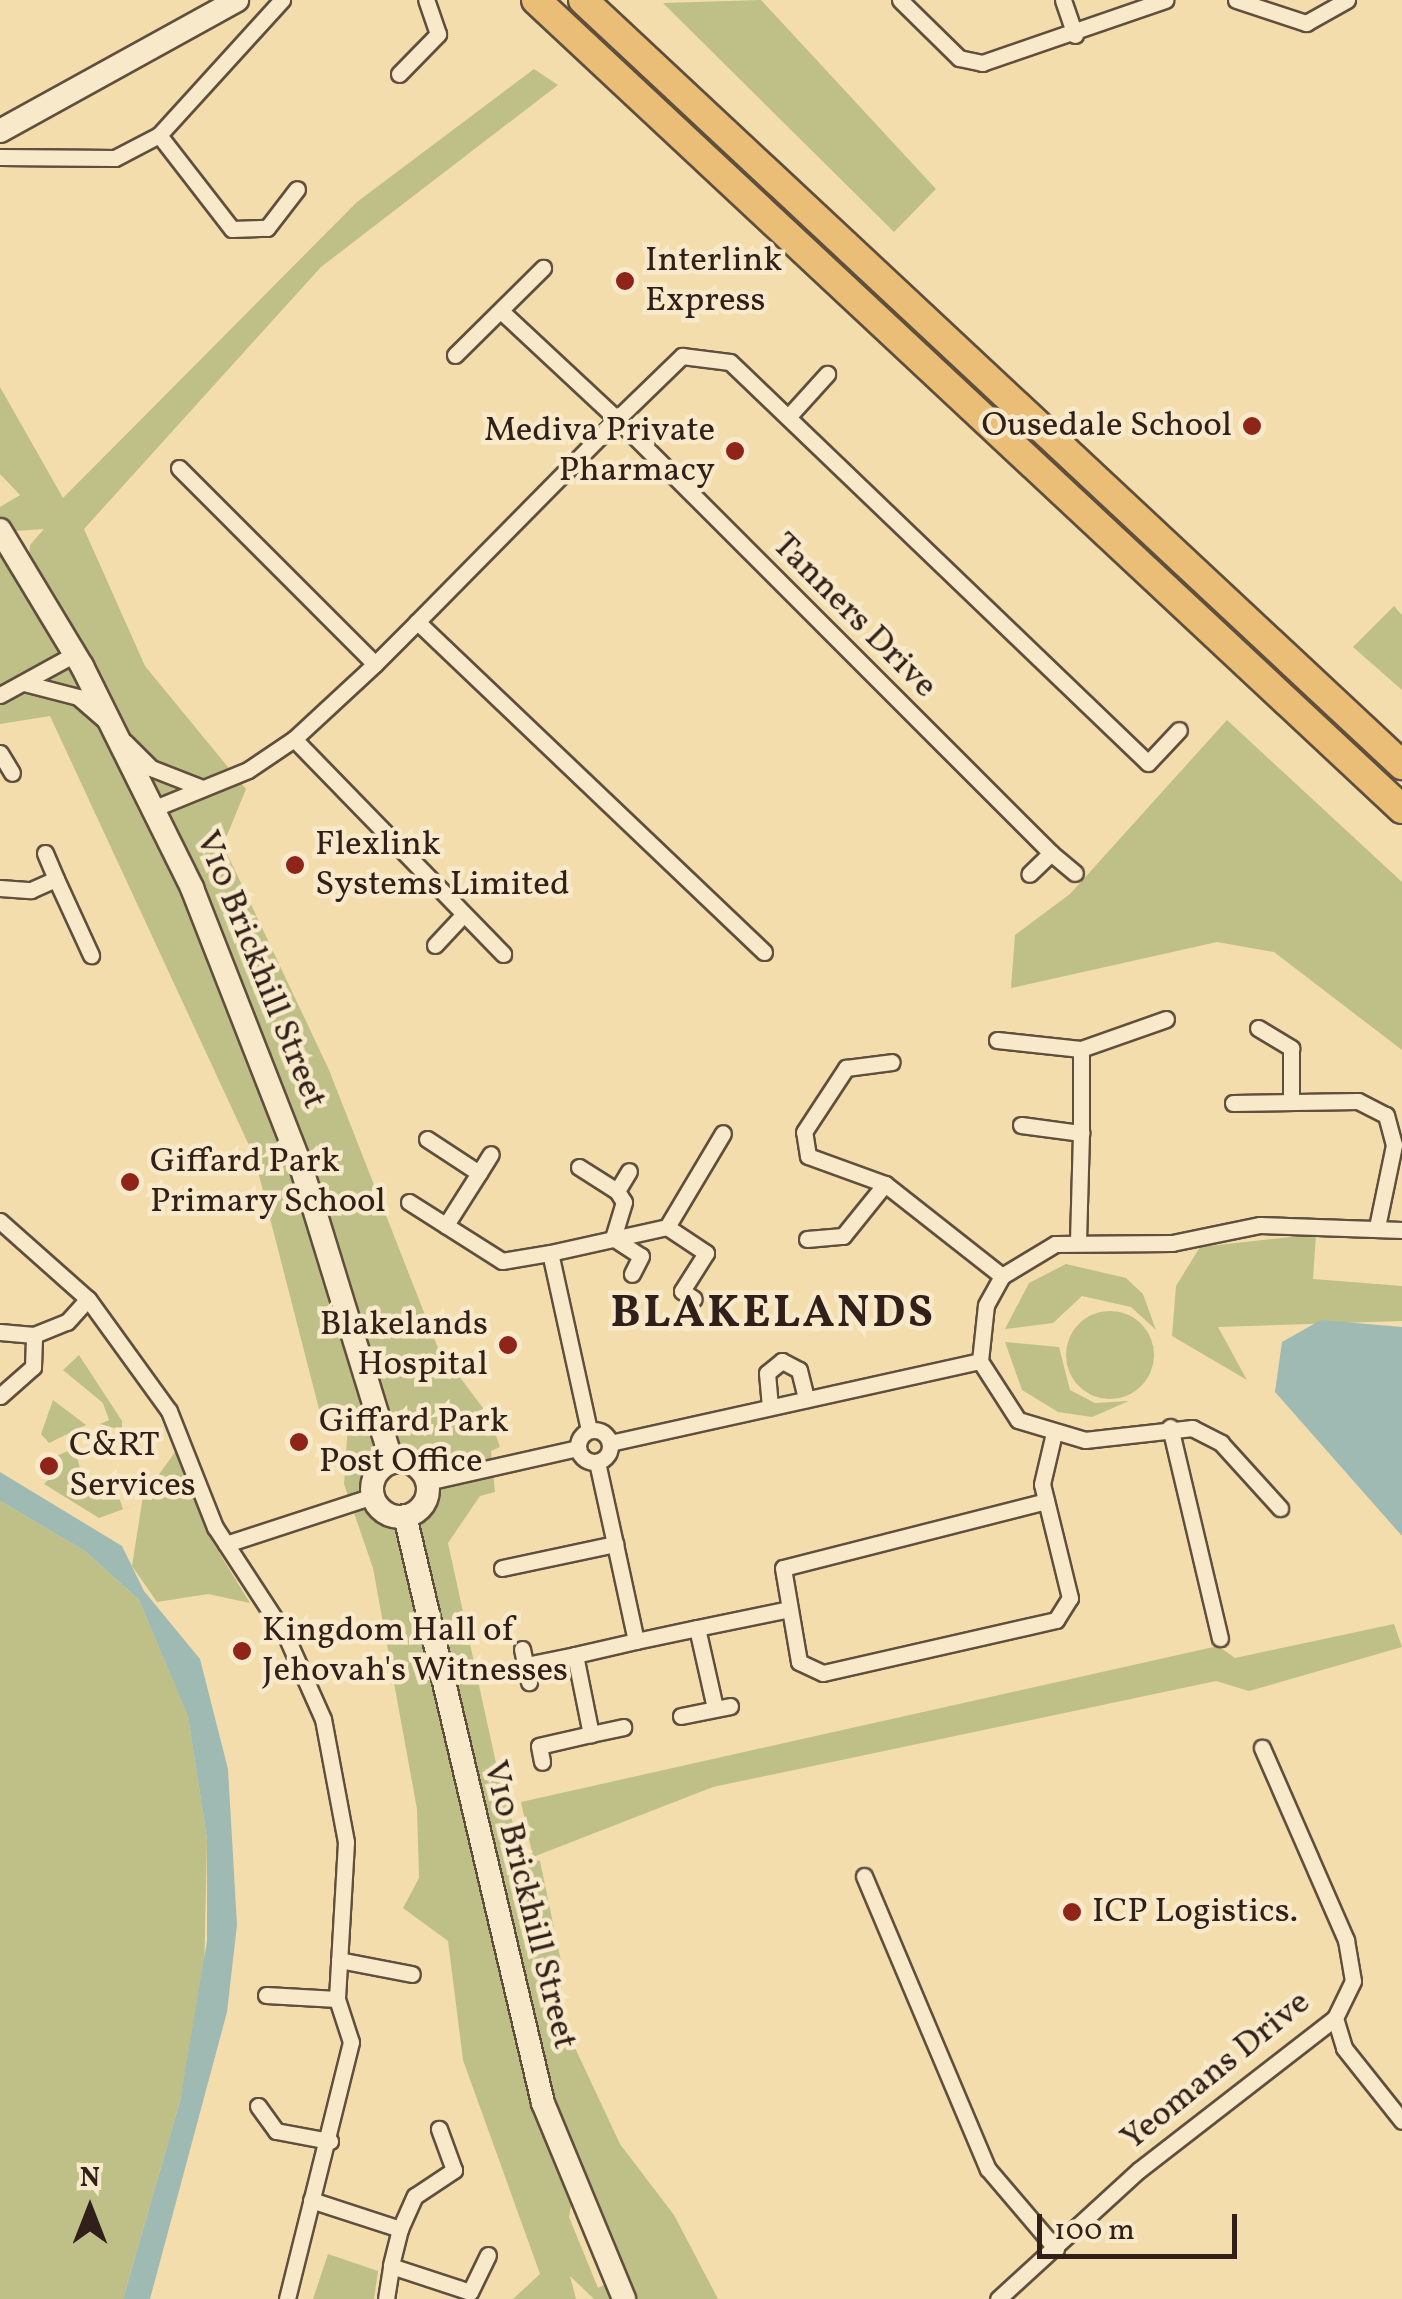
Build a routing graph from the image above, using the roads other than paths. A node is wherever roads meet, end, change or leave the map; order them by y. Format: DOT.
graph roads {
  1 [pos="237,0"];
  2 [pos="282,0"];
  3 [pos="426,0"];
  4 [pos="536,0"];
  5 [pos="900,0"];
  6 [pos="1063,0"];
  7 [pos="1165,0"];
  8 [pos="1236,0"];
  9 [pos="1347,0"];
  10 [pos="592,8"];
  11 [pos="1075,35"];
  12 [pos="398,74"];
  13 [pos="0,131"];
  14 [pos="159,134"];
  15 [pos="0,157"];
  16 [pos="297,189"];
  17 [pos="542,268"];
  18 [pos="500,311"];
  19 [pos="454,355"];
  20 [pos="828,374"];
  21 [pos="788,416"];
  22 [pos="617,419"];
  23 [pos="180,468"];
  24 [pos="0,531"];
  25 [pos="417,622"];
  26 [pos="75,654"];
  27 [pos="375,664"];
  28 [pos="24,683"];
  29 [pos="0,695"];
  30 [pos="114,729"];
  31 [pos="1178,730"];
  32 [pos="294,740"];
  33 [pos="0,753"];
  34 [pos="1402,765"];
  35 [pos="12,773"];
  36 [pos="202,788"];
  37 [pos="155,808"];
  38 [pos="1402,808"];
  39 [pos="45,853"];
  40 [pos="1052,853"];
  41 [pos="1076,873"];
  42 [pos="1029,874"];
  43 [pos="56,879"];
  44 [pos="0,888"];
  45 [pos="462,916"];
  46 [pos="436,944"];
  47 [pos="764,952"];
  48 [pos="503,954"];
  49 [pos="90,956"];
  50 [pos="1166,1019"];
  51 [pos="1258,1028"];
  52 [pos="997,1040"];
  53 [pos="1081,1049"];
  54 [pos="892,1062"];
  55 [pos="1291,1102"];
  56 [pos="1232,1103"];
  57 [pos="1021,1125"];
  58 [pos="724,1133"];
  59 [pos="1081,1133"];
  60 [pos="427,1139"];
  61 [pos="492,1154"];
  62 [pos="579,1167"];
  63 [pos="629,1171"];
  64 [pos="480,1173"];
  65 [pos="885,1184"];
  66 [pos="616,1191"];
  67 [pos="410,1202"];
  68 [pos="0,1222"];
  69 [pos="446,1225"];
  70 [pos="667,1227"];
  71 [pos="1377,1227"];
  72 [pos="1402,1230"];
  73 [pos="613,1238"];
  74 [pos="807,1239"];
  75 [pos="1078,1241"];
  76 [pos="550,1253"];
  77 [pos="632,1274"];
  78 [pos="1002,1276"];
  79 [pos="694,1298"];
  80 [pos="88,1299"];
  81 [pos="0,1332"];
  82 [pos="34,1335"];
  83 [pos="980,1361"];
  84 [pos="0,1396"];
  85 [pos="806,1400"];
  86 [pos="770,1408"];
  87 [pos="1170,1427"];
  88 [pos="589,1430"];
  89 [pos="1053,1437"];
  90 [pos="610,1443"];
  91 [pos="578,1448"];
  92 [pos="392,1462"];
  93 [pos="597,1462"];
  94 [pos="427,1482"];
  95 [pos="373,1496"];
  96 [pos="1046,1501"];
  97 [pos="1280,1508"];
  98 [pos="405,1516"];
  99 [pos="226,1544"];
  100 [pos="614,1544"];
  101 [pos="502,1568"];
  102 [pos="785,1610"];
  103 [pos="697,1628"];
  104 [pos="1220,1638"];
  105 [pos="636,1641"];
  106 [pos="575,1655"];
  107 [pos="529,1682"];
  108 [pos="681,1716"];
  109 [pos="624,1727"];
  110 [pos="591,1734"];
  111 [pos="1262,1748"];
  112 [pos="542,1762"];
  113 [pos="864,1876"];
  114 [pos="339,1960"];
  115 [pos="412,1974"];
  116 [pos="266,1995"];
  117 [pos="337,1999"];
  118 [pos="1335,2018"];
  119 [pos="258,2106"];
  120 [pos="1402,2120"];
  121 [pos="439,2130"];
  122 [pos="330,2140"];
  123 [pos="311,2200"];
  124 [pos="400,2230"];
  125 [pos="1056,2249"];
  126 [pos="488,2255"];
  127 [pos="391,2266"];
  128 [pos="617,2285"];
  129 [pos="287,2299"];
  130 [pos="386,2299"];
  131 [pos="998,2299"];
  1 -- 13 [label="street"];
  2 -- 14 [label="street"];
  3 -- 12 [label="street"];
  4 -- 38 [label="highway"];
  5 -- 11 [label="street"];
  6 -- 11 [label="street"];
  7 -- 11 [label="street"];
  8 -- 9 [label="street"];
  10 -- 34 [label="highway"];
  14 -- 15 [label="street"];
  14 -- 16 [label="street"];
  17 -- 18 [label="street"];
  18 -- 19 [label="street"];
  18 -- 22 [label="street, Tanners Drive"];
  20 -- 21 [label="street"];
  21 -- 22 [label="street"];
  21 -- 31 [label="street"];
  22 -- 25 [label="street"];
  22 -- 40 [label="street, Tanners Drive"];
  23 -- 27 [label="street"];
  24 -- 26 [label="street, V10 Brickhill Street"];
  25 -- 27 [label="street"];
  25 -- 47 [label="street"];
  26 -- 28 [label="street"];
  26 -- 30 [label="street, V10 Brickhill Street"];
  27 -- 32 [label="street"];
  28 -- 29 [label="street"];
  28 -- 30 [label="street"];
  30 -- 36 [label="street"];
  30 -- 37 [label="street, V10 Brickhill Street"];
  32 -- 36 [label="street"];
  32 -- 45 [label="street"];
  33 -- 35 [label="street"];
  36 -- 37 [label="street"];
  37 -- 92 [label="street, V10 Brickhill Street"];
  39 -- 43 [label="street"];
  40 -- 41 [label="street, Tanners Drive"];
  40 -- 42 [label="street"];
  43 -- 44 [label="street"];
  43 -- 49 [label="street"];
  45 -- 46 [label="street"];
  45 -- 48 [label="street"];
  50 -- 53 [label="street"];
  51 -- 55 [label="street"];
  52 -- 53 [label="street"];
  53 -- 59 [label="street"];
  54 -- 65 [label="street"];
  55 -- 56 [label="street"];
  55 -- 71 [label="street"];
  57 -- 59 [label="street"];
  58 -- 70 [label="street"];
  59 -- 75 [label="street"];
  60 -- 64 [label="street"];
  61 -- 64 [label="street"];
  62 -- 66 [label="street"];
  63 -- 66 [label="street"];
  64 -- 69 [label="street"];
  65 -- 74 [label="street"];
  65 -- 78 [label="street"];
  66 -- 73 [label="street"];
  67 -- 69 [label="street"];
  68 -- 80 [label="street"];
  69 -- 76 [label="street"];
  70 -- 73 [label="street"];
  70 -- 79 [label="street"];
  71 -- 72 [label="street"];
  71 -- 75 [label="street"];
  73 -- 76 [label="street"];
  73 -- 77 [label="street"];
  75 -- 78 [label="street"];
  76 -- 88 [label="street"];
  78 -- 83 [label="street"];
  80 -- 82 [label="street"];
  80 -- 99 [label="street"];
  81 -- 82 [label="street"];
  82 -- 84 [label="street"];
  83 -- 85 [label="street"];
  83 -- 89 [label="street"];
  85 -- 86 [label="street"];
  85 -- 86 [label="street"];
  86 -- 90 [label="street"];
  87 -- 89 [label="street"];
  87 -- 97 [label="street"];
  87 -- 104 [label="street"];
  88 -- 90 [label="street"];
  88 -- 91 [label="street"];
  89 -- 96 [label="street"];
  90 -- 93 [label="street"];
  91 -- 93 [label="street"];
  91 -- 94 [label="street"];
  92 -- 94 [label="street"];
  92 -- 95 [label="street"];
  93 -- 100 [label="street"];
  94 -- 98 [label="street"];
  95 -- 98 [label="street"];
  95 -- 99 [label="street"];
  96 -- 102 [label="street"];
  96 -- 102 [label="street"];
  98 -- 128 [label="street, V10 Brickhill Street"];
  99 -- 114 [label="street"];
  100 -- 101 [label="street"];
  100 -- 105 [label="street"];
  102 -- 103 [label="street"];
  103 -- 105 [label="street"];
  103 -- 108 [label="street"];
  105 -- 106 [label="street"];
  106 -- 107 [label="street"];
  106 -- 110 [label="street"];
  109 -- 110 [label="street"];
  110 -- 112 [label="street"];
  111 -- 118 [label="street, Yeomans Drive"];
  113 -- 125 [label="street"];
  114 -- 115 [label="street"];
  114 -- 117 [label="street"];
  116 -- 117 [label="street"];
  117 -- 122 [label="street"];
  118 -- 120 [label="street"];
  118 -- 125 [label="street, Yeomans Drive"];
  119 -- 122 [label="street"];
  121 -- 124 [label="street"];
  122 -- 123 [label="street"];
  123 -- 124 [label="street"];
  123 -- 129 [label="street"];
  124 -- 127 [label="street"];
  125 -- 131 [label="street, Yeomans Drive"];
  126 -- 127 [label="street"];
  127 -- 130 [label="street"];
}
